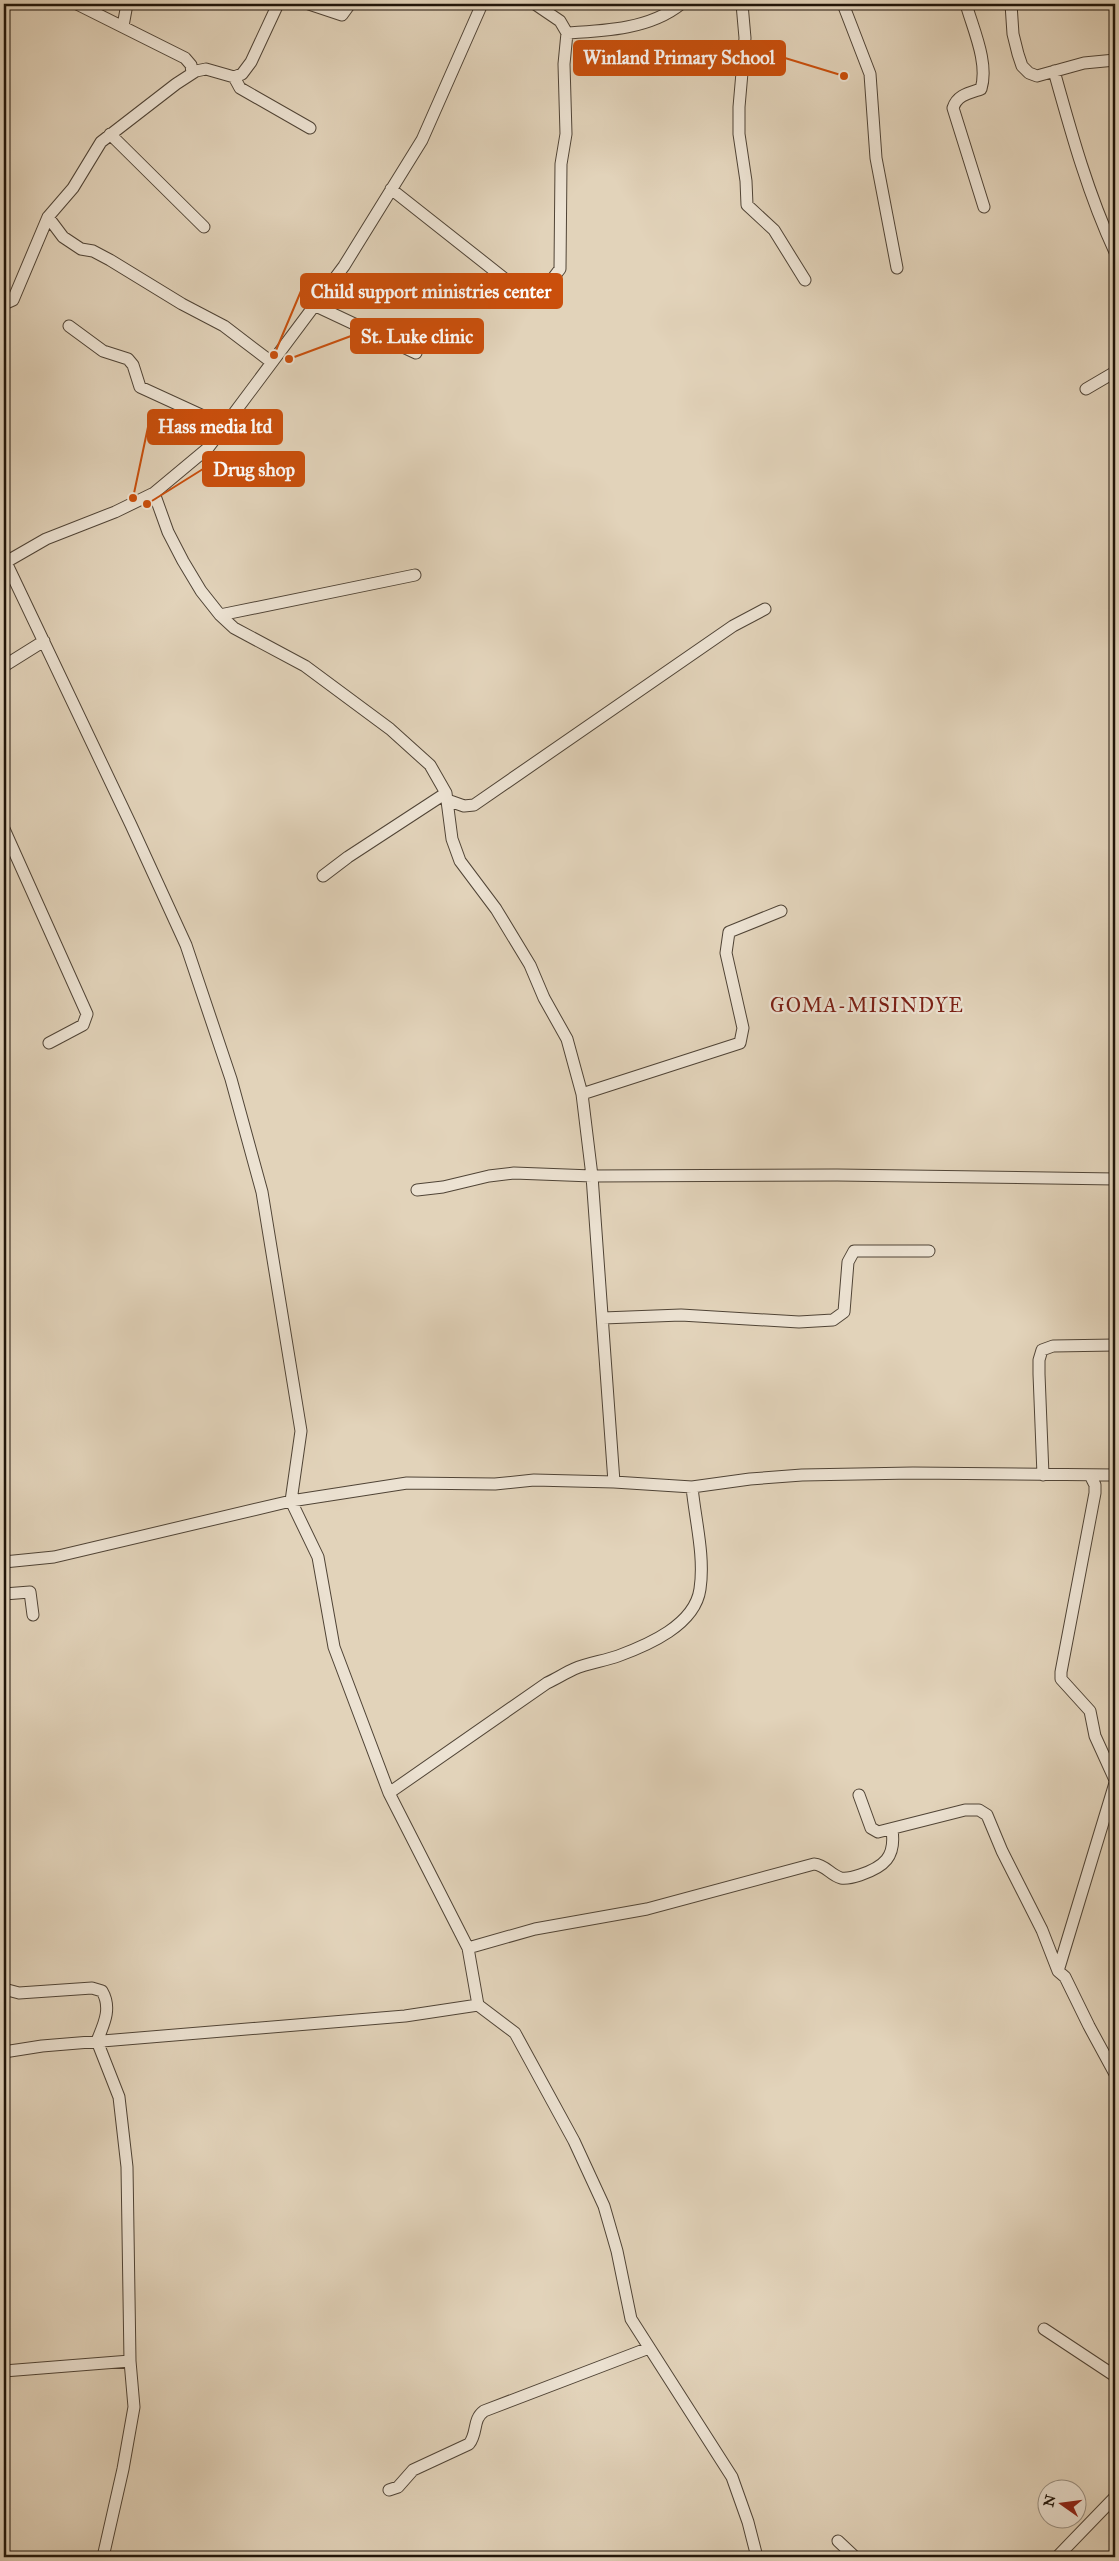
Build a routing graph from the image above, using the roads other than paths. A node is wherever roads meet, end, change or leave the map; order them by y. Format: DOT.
graph roads {
  1 [pos="77,4"];
  2 [pos="127,4"];
  3 [pos="278,4"];
  4 [pos="309,4"];
  5 [pos="350,4"];
  6 [pos="482,4"];
  7 [pos="535,4"];
  8 [pos="681,4"];
  9 [pos="742,4"];
  10 [pos="843,4"];
  11 [pos="966,4"];
  12 [pos="1011,4"];
  13 [pos="123,26"];
  14 [pos="567,33"];
  15 [pos="1115,60"];
  16 [pos="1054,71"];
  17 [pos="192,73"];
  18 [pos="234,76"];
  19 [pos="310,128"];
  20 [pos="110,134"];
  21 [pos="391,190"];
  22 [pos="984,207"];
  23 [pos="48,216"];
  24 [pos="204,226"];
  25 [pos="1115,252"];
  26 [pos="897,268"];
  27 [pos="805,280"];
  28 [pos="4,304"];
  29 [pos="316,306"];
  30 [pos="69,326"];
  31 [pos="416,354"];
  32 [pos="270,361"];
  33 [pos="1115,372"];
  34 [pos="1086,389"];
  35 [pos="225,426"];
  36 [pos="154,493"];
  37 [pos="5,560"];
  38 [pos="415,575"];
  39 [pos="7,576"];
  40 [pos="765,609"];
  41 [pos="220,615"];
  42 [pos="44,641"];
  43 [pos="4,666"];
  44 [pos="446,796"];
  45 [pos="4,829"];
  46 [pos="323,876"];
  47 [pos="781,911"];
  48 [pos="49,1044"];
  49 [pos="582,1094"];
  50 [pos="592,1176"];
  51 [pos="1115,1179"];
  52 [pos="417,1190"];
  53 [pos="930,1251"];
  54 [pos="603,1318"];
  55 [pos="1115,1345"];
  56 [pos="1043,1475"];
  57 [pos="1090,1475"];
  58 [pos="1115,1475"];
  59 [pos="614,1482"];
  60 [pos="692,1487"];
  61 [pos="291,1502"];
  62 [pos="4,1562"];
  63 [pos="4,1594"];
  64 [pos="32,1616"];
  65 [pos="1115,1781"];
  66 [pos="389,1793"];
  67 [pos="859,1795"];
  68 [pos="1113,1796"];
  69 [pos="892,1830"];
  70 [pos="468,1948"];
  71 [pos="1058,1971"];
  72 [pos="4,1989"];
  73 [pos="478,2005"];
  74 [pos="97,2041"];
  75 [pos="4,2052"];
  76 [pos="1115,2074"];
  77 [pos="1044,2329"];
  78 [pos="648,2348"];
  79 [pos="130,2362"];
  80 [pos="4,2371"];
  81 [pos="1115,2376"];
  82 [pos="389,2490"];
  83 [pos="1115,2497"];
  84 [pos="838,2541"];
  85 [pos="103,2557"];
  86 [pos="757,2557"];
  87 [pos="855,2557"];
  88 [pos="1058,2557"];
  1 -- 13 [label="street"];
  2 -- 13 [label="street"];
  3 -- 18 [label="street"];
  4 -- 5 [label="street"];
  6 -- 21 [label="street"];
  7 -- 14 [label="street"];
  8 -- 14 [label="street"];
  9 -- 27 [label="street"];
  10 -- 26 [label="street"];
  11 -- 22 [label="street"];
  12 -- 16 [label="street"];
  13 -- 17 [label="street"];
  14 -- 21 [label="street"];
  15 -- 16 [label="street"];
  16 -- 25 [label="street"];
  17 -- 18 [label="street"];
  17 -- 20 [label="street"];
  18 -- 19 [label="street"];
  20 -- 23 [label="street"];
  20 -- 24 [label="street"];
  21 -- 29 [label="street"];
  23 -- 28 [label="street"];
  23 -- 32 [label="street"];
  29 -- 31 [label="street"];
  29 -- 32 [label="street"];
  30 -- 35 [label="street"];
  32 -- 35 [label="street"];
  33 -- 34 [label="street"];
  35 -- 36 [label="street"];
  36 -- 37 [label="street"];
  36 -- 41 [label="street"];
  37 -- 39 [label="street"];
  38 -- 41 [label="street"];
  39 -- 42 [label="street"];
  40 -- 44 [label="street"];
  41 -- 44 [label="street"];
  42 -- 43 [label="street"];
  42 -- 61 [label="street"];
  44 -- 46 [label="street"];
  44 -- 49 [label="street"];
  45 -- 48 [label="street"];
  47 -- 49 [label="street"];
  49 -- 50 [label="street"];
  50 -- 51 [label="street"];
  50 -- 52 [label="street"];
  50 -- 54 [label="street"];
  53 -- 54 [label="street"];
  54 -- 59 [label="street"];
  55 -- 56 [label="street"];
  56 -- 57 [label="street"];
  56 -- 60 [label="street"];
  57 -- 58 [label="street"];
  57 -- 65 [label="street"];
  59 -- 60 [label="street"];
  59 -- 61 [label="street"];
  60 -- 66 [label="street"];
  61 -- 62 [label="street"];
  61 -- 66 [label="street"];
  63 -- 64 [label="street"];
  65 -- 68 [label="street"];
  66 -- 70 [label="street"];
  67 -- 69 [label="street"];
  68 -- 71 [label="street"];
  69 -- 70 [label="street"];
  69 -- 71 [label="street"];
  70 -- 73 [label="street"];
  71 -- 76 [label="street"];
  72 -- 74 [label="street"];
  73 -- 74 [label="street"];
  73 -- 78 [label="street"];
  74 -- 75 [label="street"];
  74 -- 79 [label="street"];
  77 -- 81 [label="street"];
  78 -- 82 [label="street"];
  78 -- 86 [label="street"];
  79 -- 80 [label="street"];
  79 -- 85 [label="street"];
  83 -- 88 [label="street"];
  84 -- 87 [label="street"];
}
